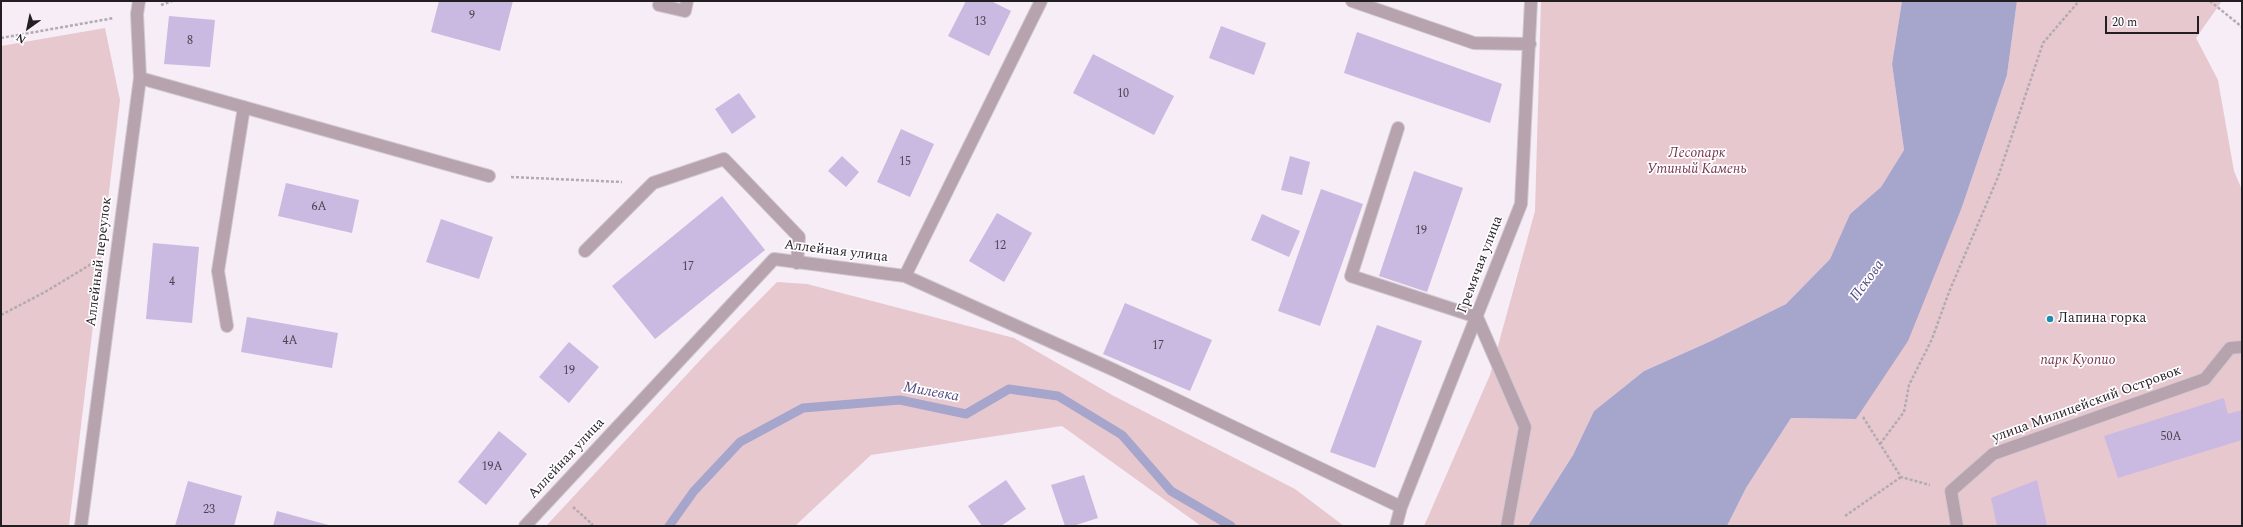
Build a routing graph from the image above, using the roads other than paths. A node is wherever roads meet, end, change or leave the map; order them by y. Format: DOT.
graph roads {
  1 [pos="139,1"];
  2 [pos="688,1"];
  3 [pos="1041,1"];
  4 [pos="1352,1"];
  5 [pos="1531,1"];
  6 [pos="659,5"];
  7 [pos="1530,44"];
  8 [pos="140,78"];
  9 [pos="244,107"];
  10 [pos="1398,128"];
  11 [pos="488,176"];
  12 [pos="585,251"];
  13 [pos="796,263"];
  14 [pos="905,276"];
  15 [pos="1477,318"];
  16 [pos="227,326"];
  17 [pos="2242,347"];
  18 [pos="1401,507"];
  19 [pos="81,526"];
  20 [pos="525,526"];
  21 [pos="1396,526"];
  22 [pos="1507,526"];
  23 [pos="1957,526"];
  1 -- 8 [label="street, Аллейный переулок"];
  2 -- 6 [label="street"];
  3 -- 14 [label="street, Аллейная улица"];
  4 -- 7 [label="street"];
  5 -- 7 [label="street, Гремячая улица"];
  7 -- 15 [label="street, Гремячая улица"];
  8 -- 9 [label="street"];
  8 -- 19 [label="street, Аллейный переулок"];
  9 -- 11 [label="street"];
  9 -- 16 [label="street"];
  10 -- 15 [label="street"];
  12 -- 13 [label="street"];
  13 -- 14 [label="street, Аллейная улица"];
  13 -- 20 [label="street, Аллейная улица"];
  14 -- 18 [label="street"];
  15 -- 18 [label="street, Гремячая улица"];
  15 -- 22 [label="street"];
  17 -- 23 [label="street, улица Милицейский Островок"];
  18 -- 21 [label="street, Гремячая улица"];
}
